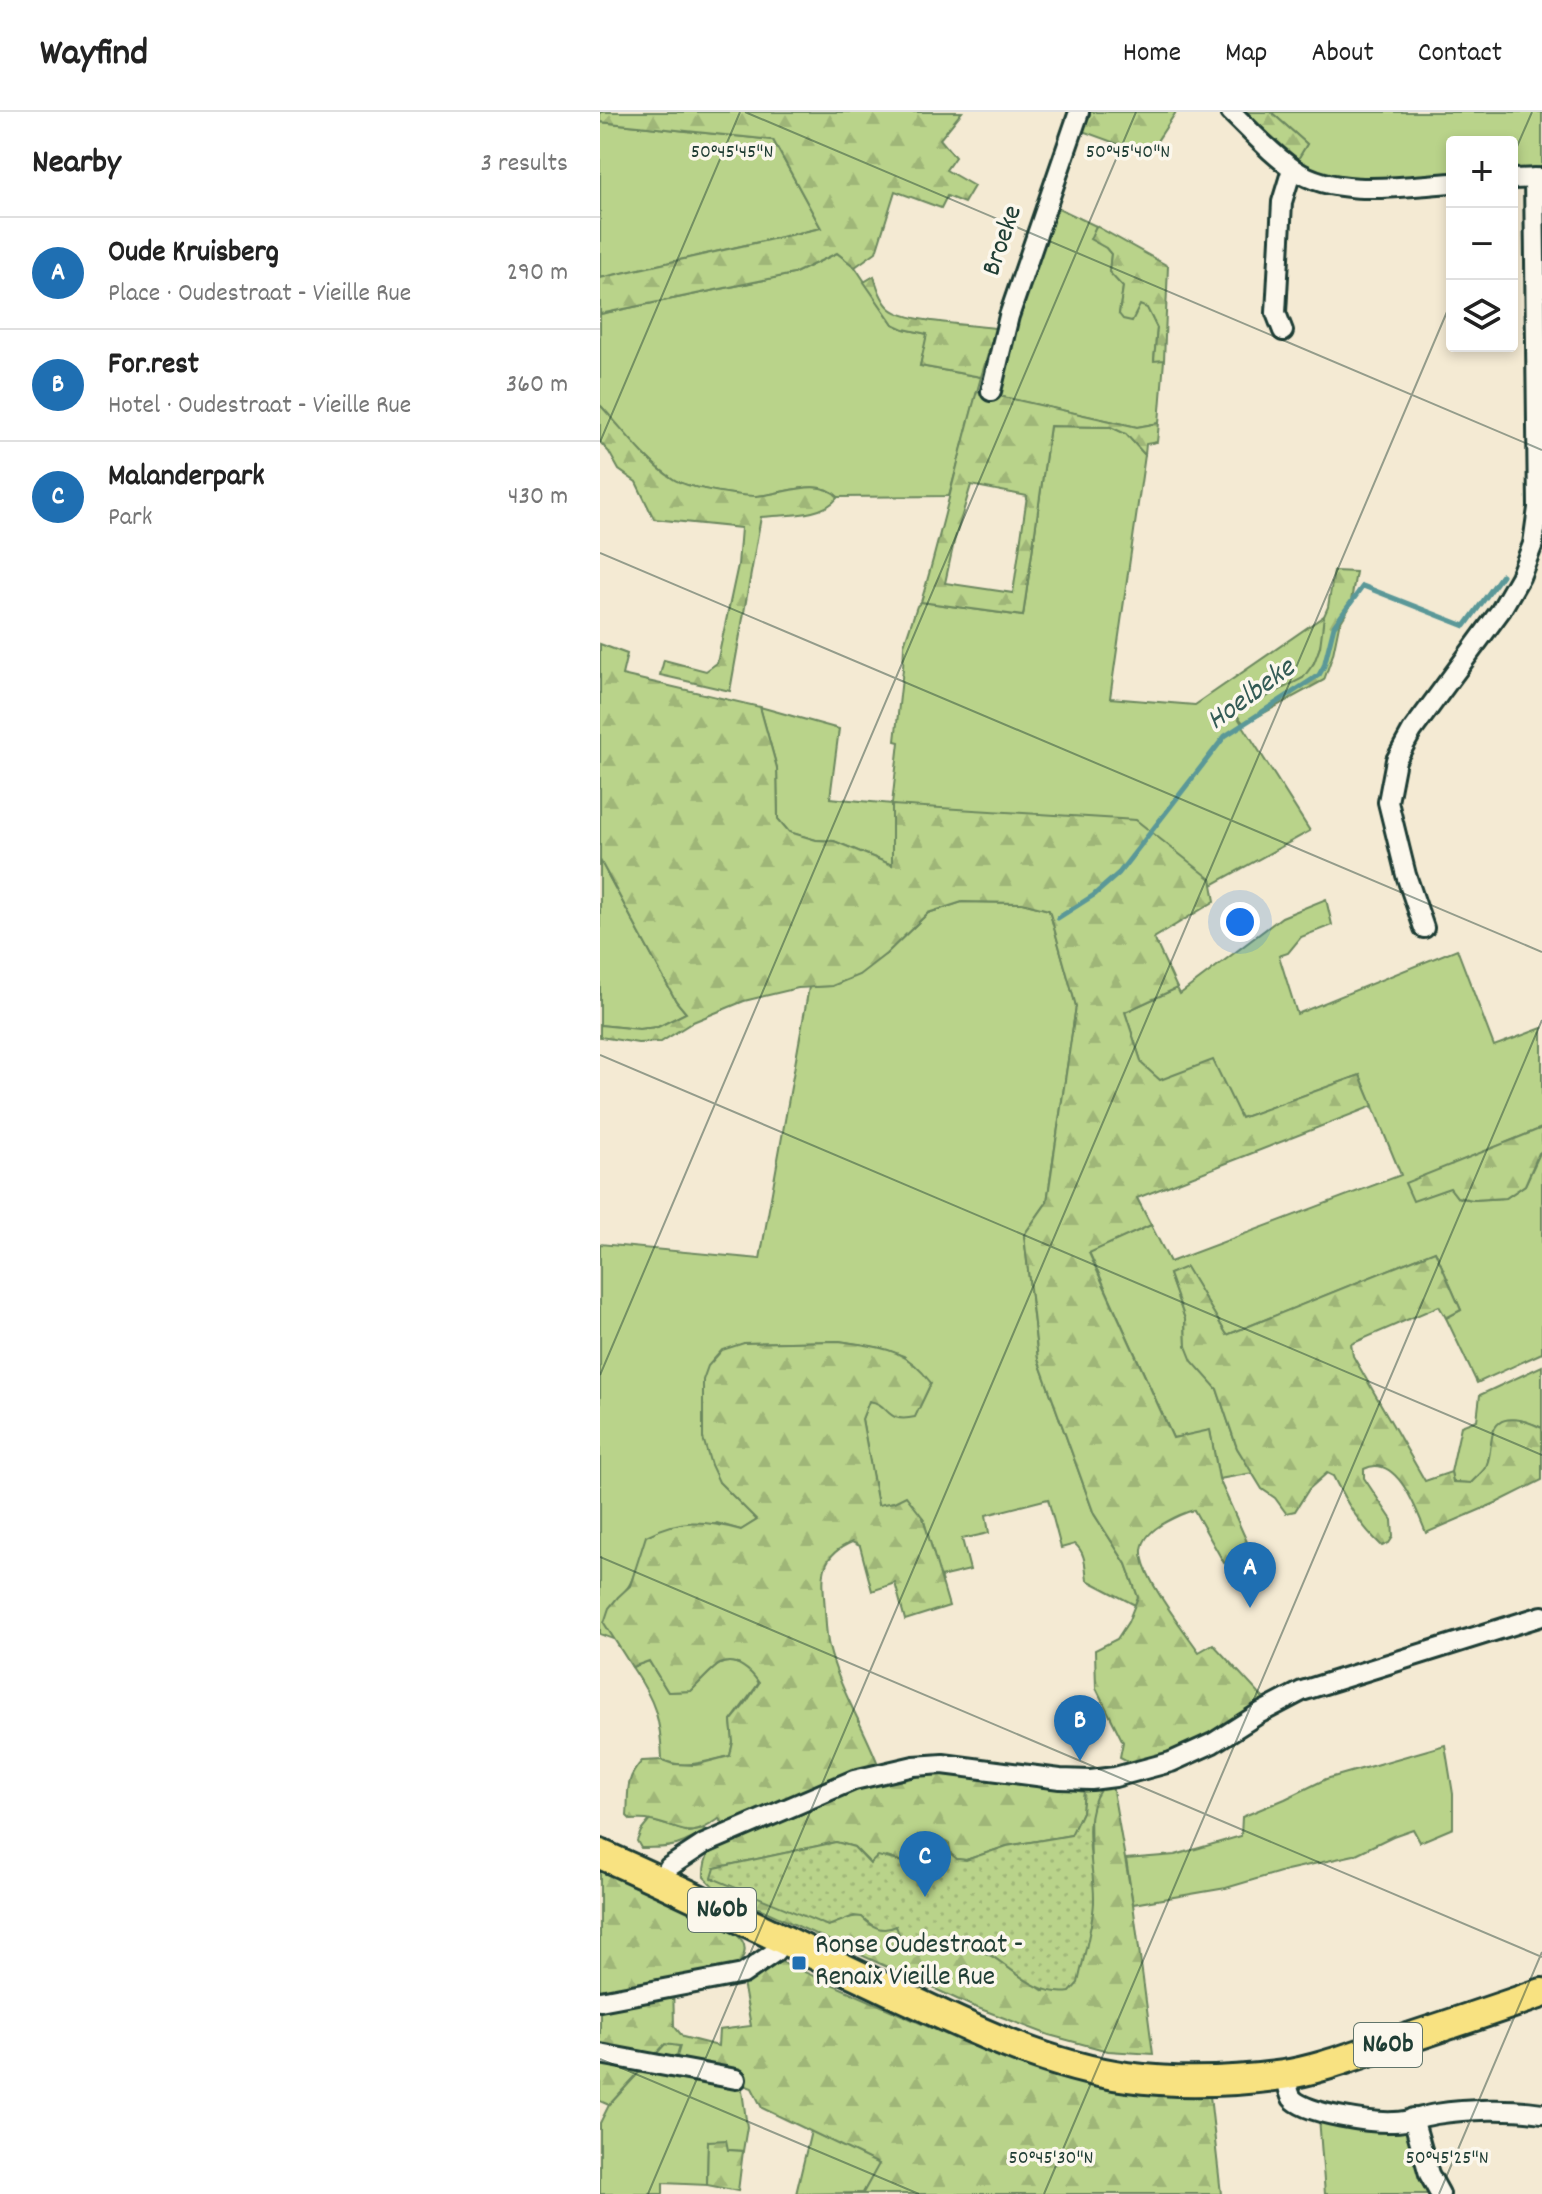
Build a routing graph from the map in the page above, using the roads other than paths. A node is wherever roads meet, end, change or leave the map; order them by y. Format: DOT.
graph roads {
  1 [pos="1079,112"];
  2 [pos="1231,112"];
  3 [pos="1292,169"];
  4 [pos="1538,178"];
  5 [pos="1518,179"];
  6 [pos="1446,183"];
  7 [pos="1283,331"];
  8 [pos="991,391"];
  9 [pos="1424,928"];
  10 [pos="1542,1616"];
  11 [pos="600,1854"];
  12 [pos="661,1881"];
  13 [pos="784,1940"];
  14 [pos="1542,1993"];
  15 [pos="600,2001"];
  16 [pos="600,2054"];
  17 [pos="1286,2074"];
  18 [pos="736,2079"];
  19 [pos="1542,2113"];
  20 [pos="1413,2118"];
  21 [pos="1440,2194"];
  1 -- 8 [label="street, Broeke"];
  2 -- 3 [label="street"];
  3 -- 6 [label="street"];
  3 -- 7 [label="street"];
  4 -- 5 [label="street"];
  4 -- 9 [label="street"];
  10 -- 12 [label="street"];
  11 -- 12 [label="main road, N60b"];
  12 -- 13 [label="main road, N60b"];
  13 -- 15 [label="street"];
  13 -- 17 [label="main road, N60b"];
  14 -- 17 [label="main road, N60b"];
  16 -- 18 [label="street"];
  17 -- 20 [label="street"];
  19 -- 20 [label="street"];
  20 -- 21 [label="street"];
}
